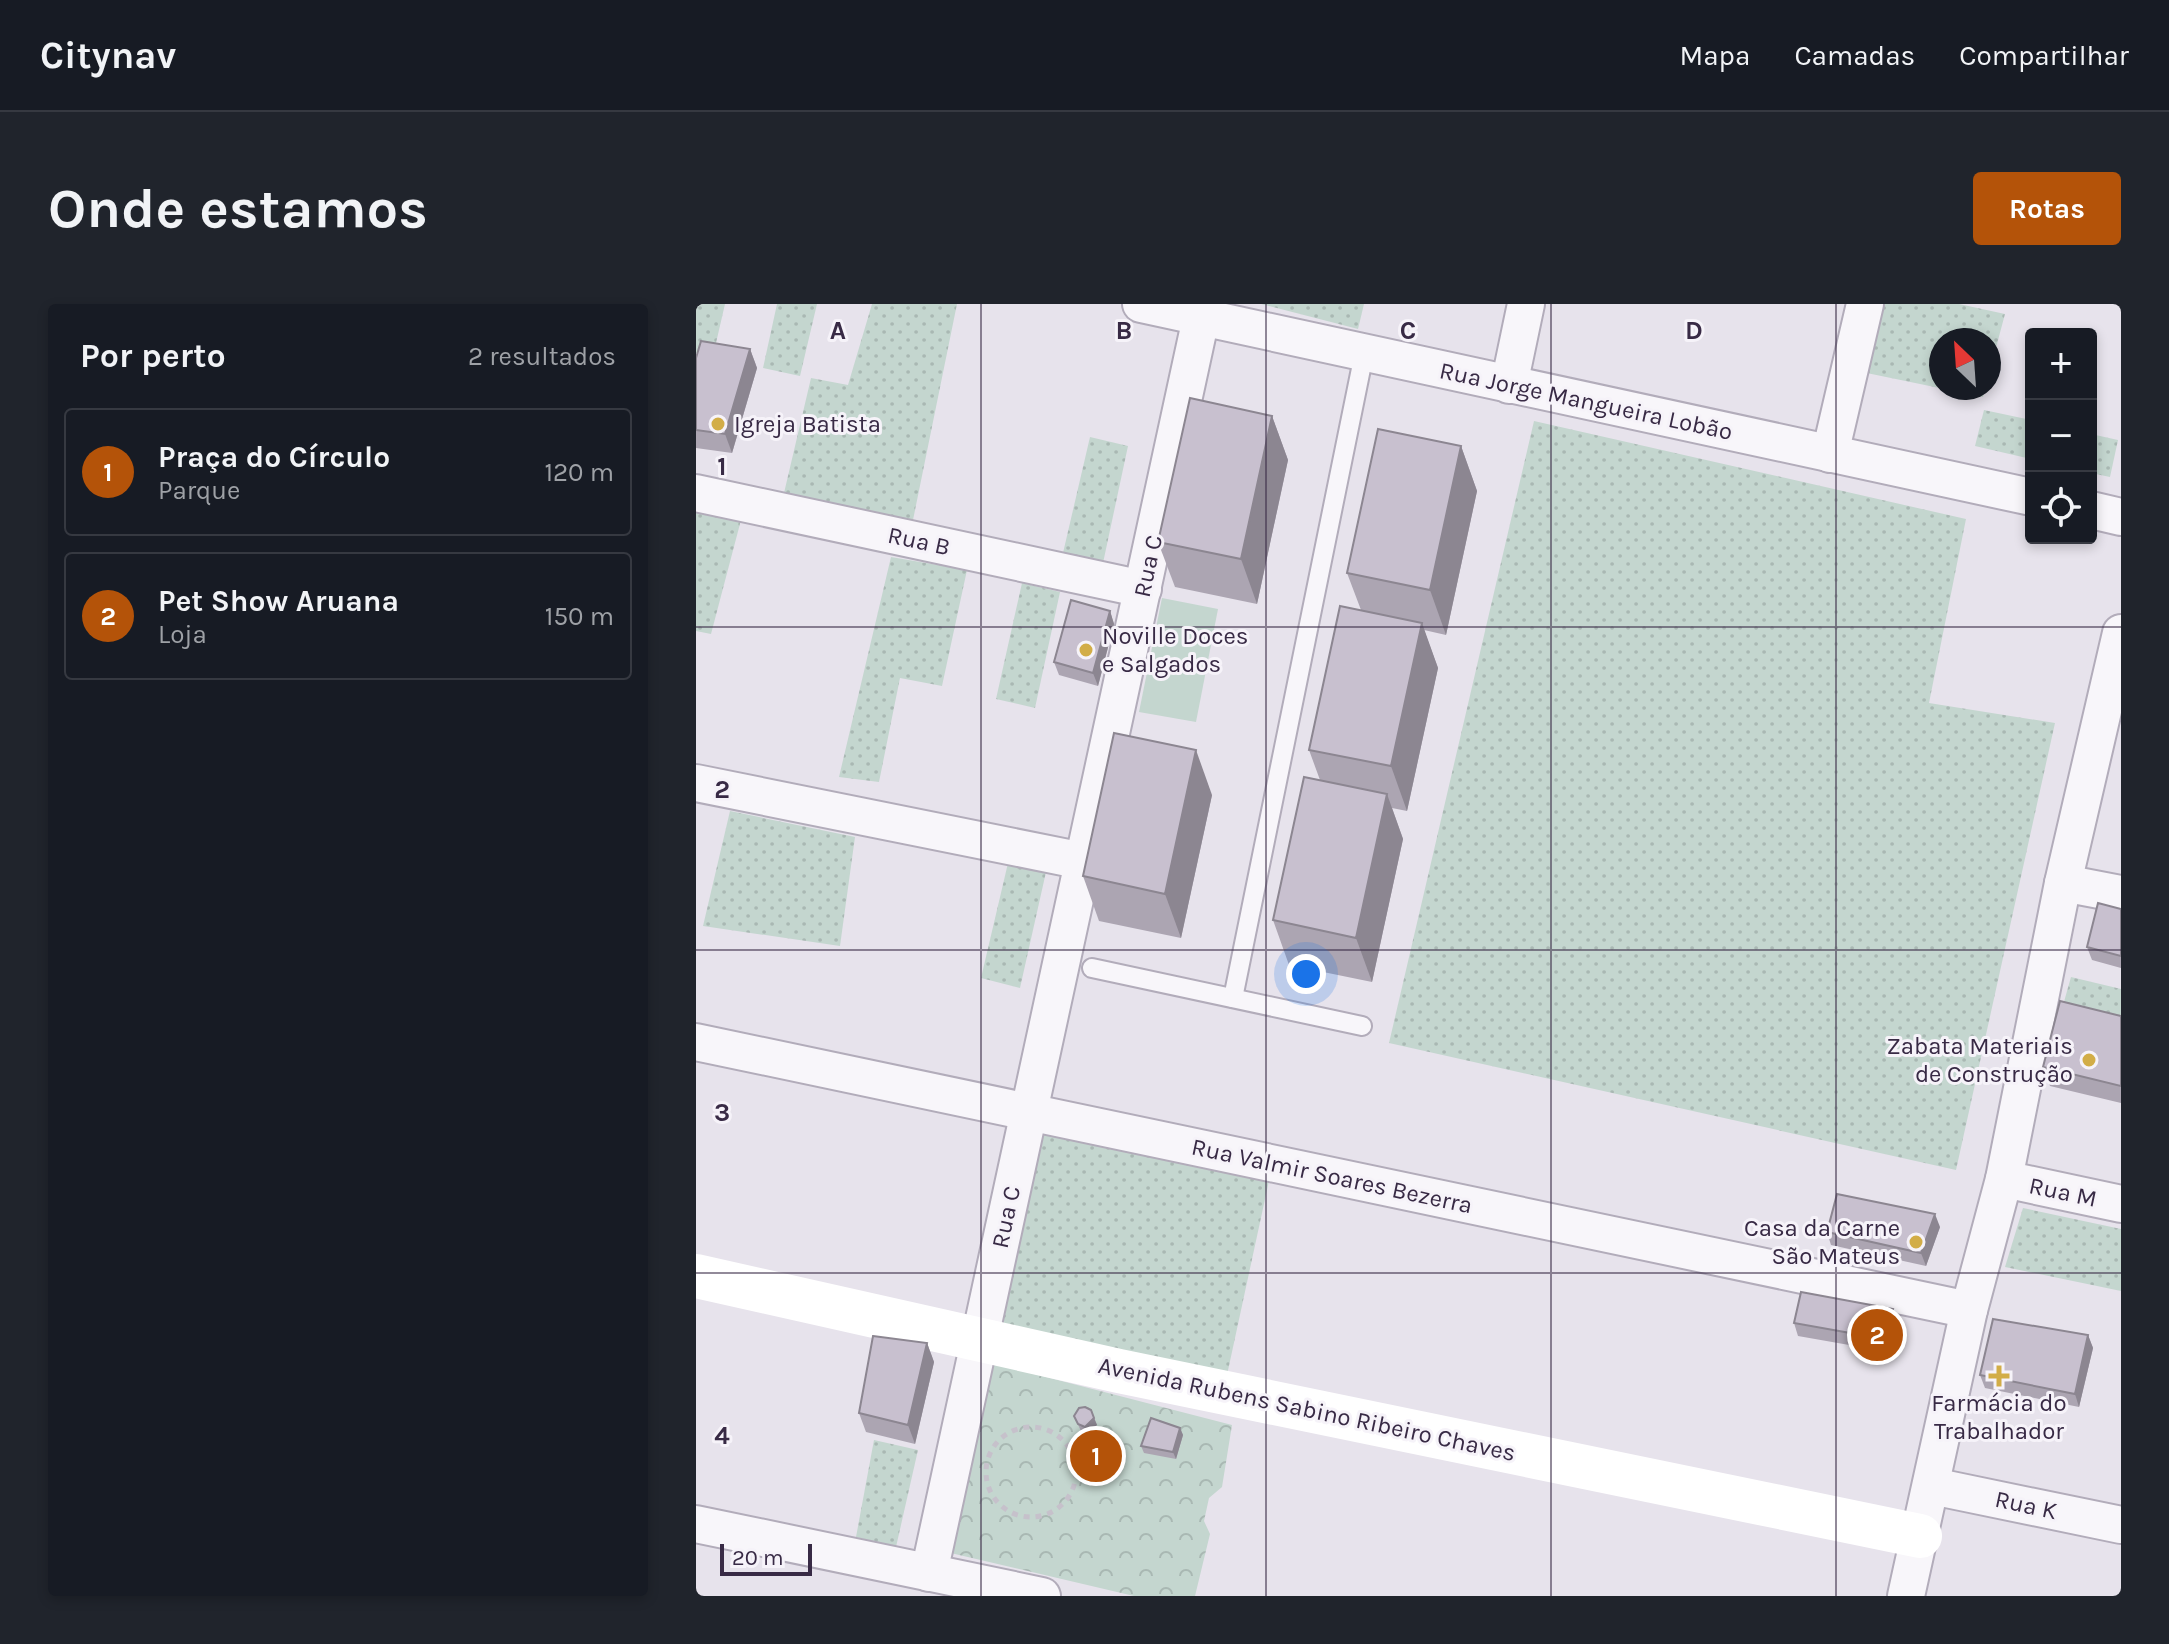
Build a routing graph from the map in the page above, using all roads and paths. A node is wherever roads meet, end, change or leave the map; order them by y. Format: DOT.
graph roads {
  1 [pos="1141,304"];
  2 [pos="1526,304"];
  3 [pos="1865,304"];
  4 [pos="1203,310"];
  5 [pos="1364,354"];
  6 [pos="1509,385"];
  7 [pos="1830,454"];
  8 [pos="696,493"];
  9 [pos="2025,496"];
  10 [pos="2097,511"];
  11 [pos="2121,517"];
  12 [pos="1143,589"];
  13 [pos="2121,633"];
  14 [pos="696,783"];
  15 [pos="1083,861"];
  16 [pos="2063,883"];
  17 [pos="2121,894"];
  18 [pos="1092,968"];
  19 [pos="1233,998"];
  20 [pos="1362,1026"];
  21 [pos="696,1042"];
  22 [pos="1029,1112"];
  23 [pos="2004,1179"];
  24 [pos="2121,1204"];
  25 [pos="696,1276"];
  26 [pos="1969,1310"];
  27 [pos="980,1339"];
  28 [pos="1030,1427"];
  29 [pos="1932,1486"];
  30 [pos="696,1524"];
  31 [pos="2121,1525"];
  32 [pos="1920,1536"];
  33 [pos="929,1573"];
  34 [pos="1042,1596"];
  35 [pos="1906,1596"];
  1 -- 4 [label="street, Rua Jorge Mangueira Lobão"];
  2 -- 6 [label="street"];
  3 -- 7 [label="street"];
  4 -- 5 [label="street, Rua Jorge Mangueira Lobão"];
  4 -- 12 [label="street, Rua C"];
  5 -- 6 [label="street, Rua Jorge Mangueira Lobão"];
  5 -- 19 [label="lane"];
  6 -- 7 [label="street, Rua Jorge Mangueira Lobão"];
  7 -- 9 [label="street, Rua Jorge Mangueira Lobão"];
  8 -- 12 [label="street, Rua B"];
  10 -- 11 [label="street"];
  12 -- 15 [label="street, Rua C"];
  13 -- 16 [label="street"];
  14 -- 15 [label="street"];
  15 -- 22 [label="street, Rua C"];
  16 -- 17 [label="street"];
  16 -- 23 [label="street"];
  18 -- 19 [label="lane"];
  19 -- 20 [label="lane"];
  21 -- 22 [label="street, Rua Valmir Soares Bezerra"];
  22 -- 26 [label="street, Rua Valmir Soares Bezerra"];
  22 -- 27 [label="street, Rua C"];
  23 -- 24 [label="street, Rua M"];
  23 -- 26 [label="street"];
  25 -- 27 [label="street, Avenida Rubens Sabino Ribeiro Chaves"];
  26 -- 29 [label="street"];
  27 -- 32 [label="street, Avenida Rubens Sabino Ribeiro Chaves"];
  27 -- 33 [label="street, Rua C"];
  28 -- 28 [label="path"];
  29 -- 31 [label="street, Rua K"];
  29 -- 32 [label="street"];
  30 -- 33 [label="street"];
  32 -- 35 [label="street"];
  33 -- 34 [label="street"];
}
